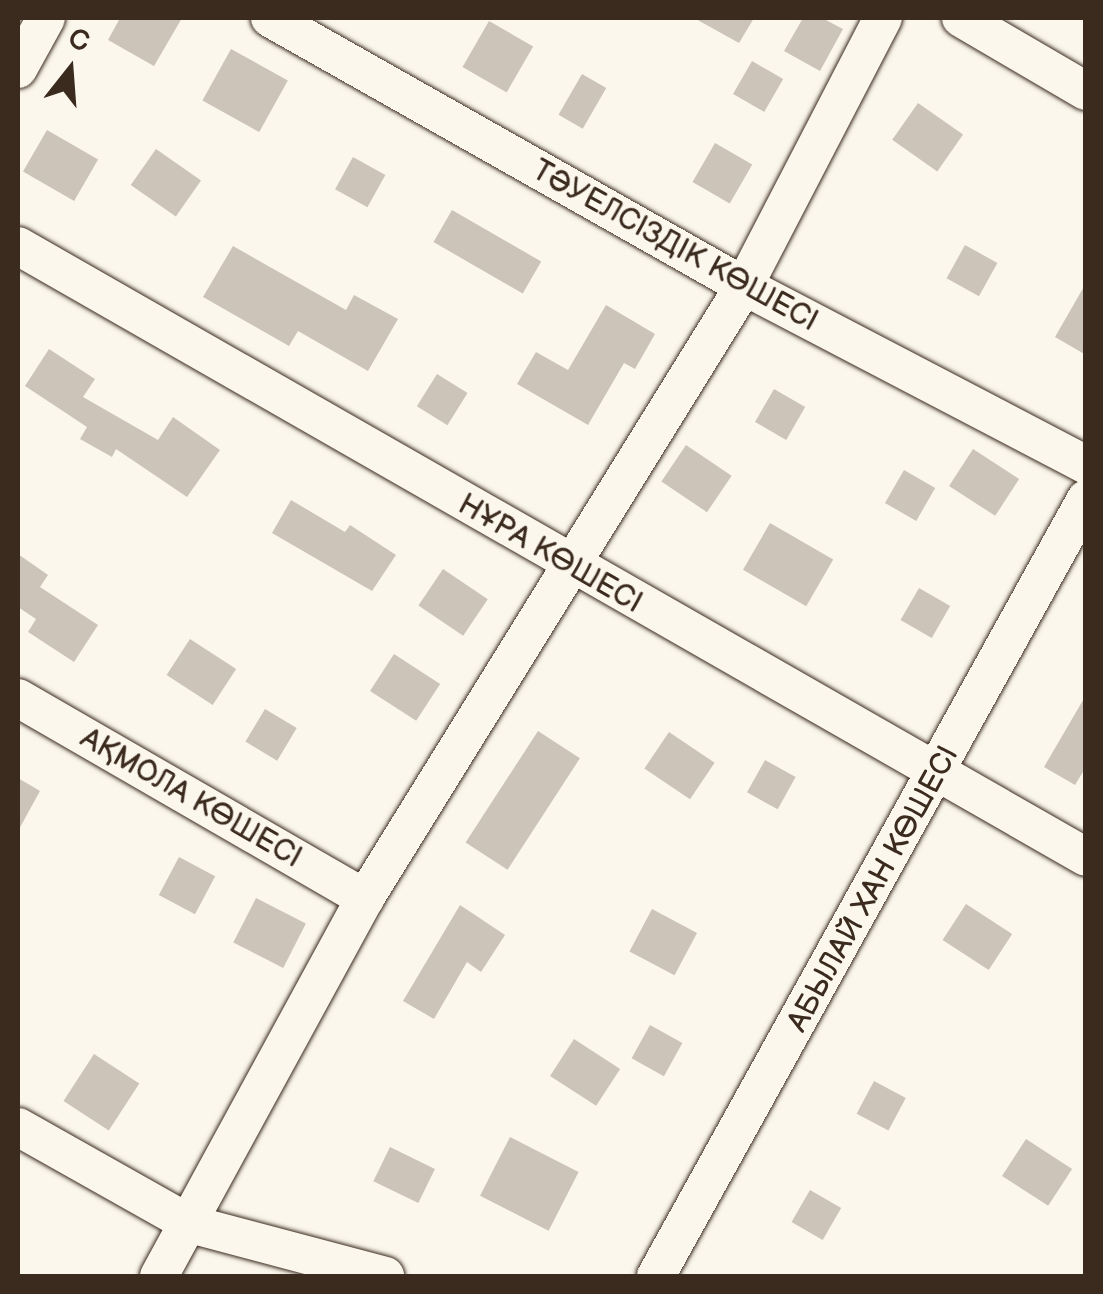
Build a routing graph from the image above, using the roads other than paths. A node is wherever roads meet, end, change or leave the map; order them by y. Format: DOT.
graph roads {
  1 [pos="46,18"];
  2 [pos="270,18"];
  3 [pos="882,18"];
  4 [pos="961,18"];
  5 [pos="18,68"];
  6 [pos="1086,91"];
  7 [pos="18,246"];
  8 [pos="744,286"];
  9 [pos="1086,465"];
  10 [pos="1086,499"];
  11 [pos="573,568"];
  12 [pos="18,698"];
  13 [pos="938,774"];
  14 [pos="1086,858"];
  15 [pos="365,898"];
  16 [pos="18,1127"];
  17 [pos="190,1224"];
  18 [pos="159,1276"];
  19 [pos="385,1276"];
  20 [pos="656,1276"];
  1 -- 5 [label="street"];
  2 -- 8 [label="street, ТӘУЕЛСІЗДІК КӨШЕСІ"];
  3 -- 8 [label="street"];
  4 -- 6 [label="street"];
  7 -- 11 [label="street, НҰРА КӨШЕСІ"];
  8 -- 9 [label="street, ТӘУЕЛСІЗДІК КӨШЕСІ"];
  8 -- 11 [label="street"];
  10 -- 13 [label="street, АБЫЛАЙ ХАН КӨШЕСІ"];
  11 -- 13 [label="street, НҰРА КӨШЕСІ"];
  11 -- 15 [label="street"];
  12 -- 15 [label="street, АҚМОЛА КӨШЕСІ"];
  13 -- 14 [label="street, НҰРА КӨШЕСІ"];
  13 -- 20 [label="street, АБЫЛАЙ ХАН КӨШЕСІ"];
  15 -- 17 [label="street"];
  16 -- 17 [label="street"];
  17 -- 18 [label="street"];
  17 -- 19 [label="street"];
}
